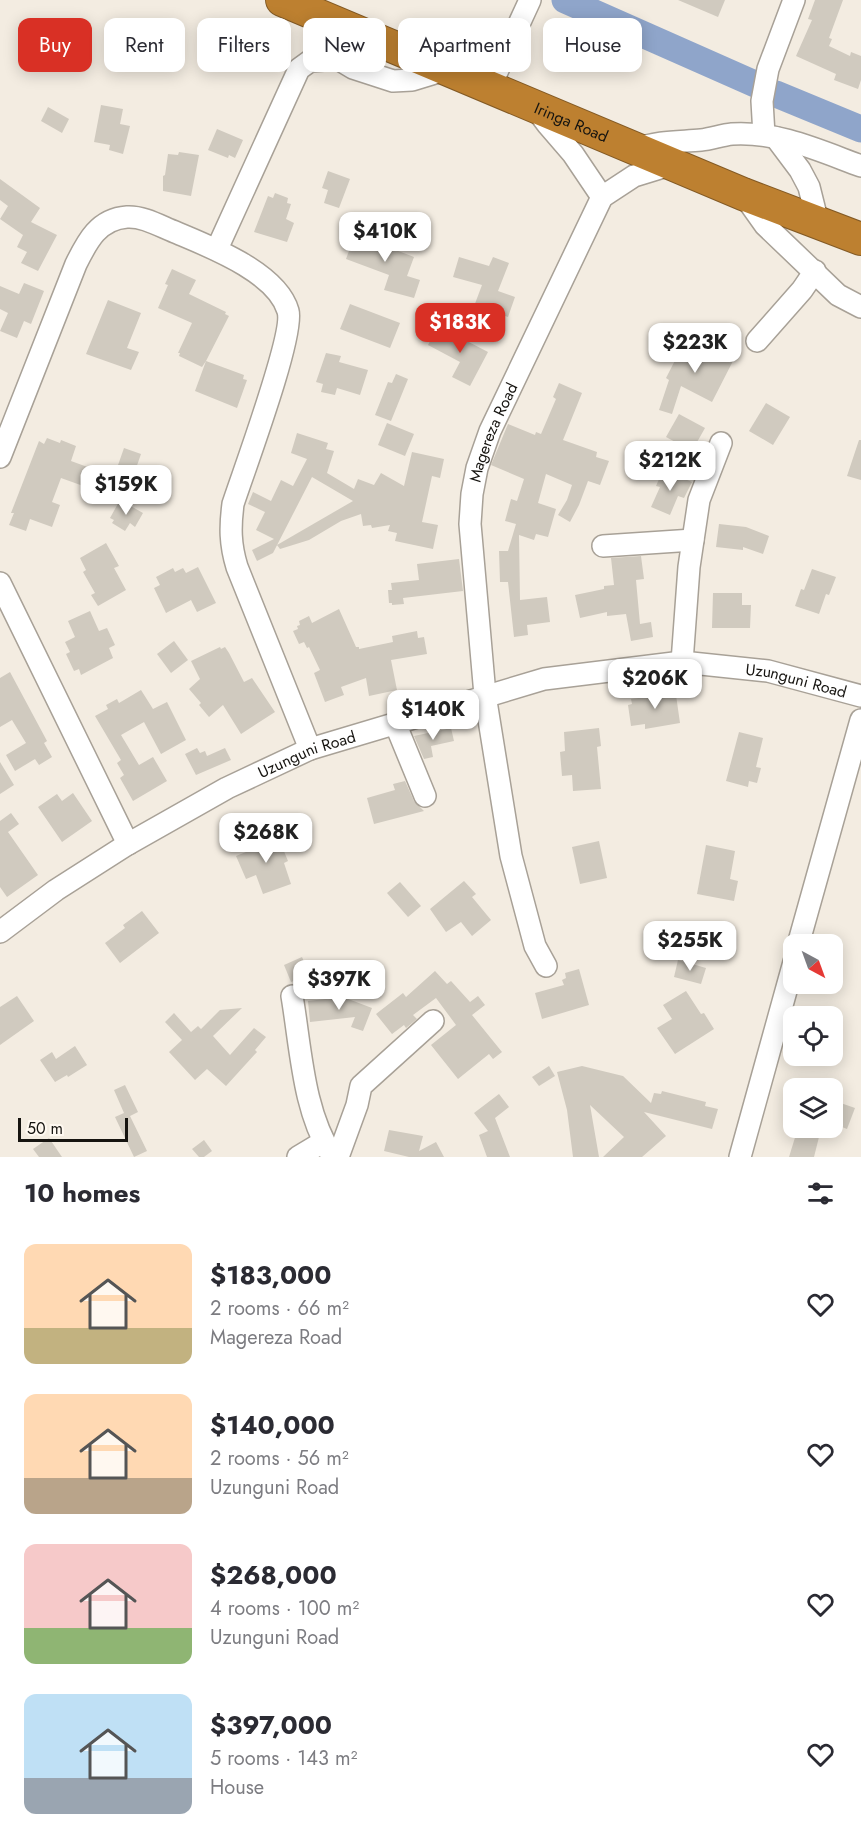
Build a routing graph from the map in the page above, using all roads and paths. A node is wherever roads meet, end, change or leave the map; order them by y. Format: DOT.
graph roads {
  1 [pos="282,0"];
  2 [pos="530,0"];
  3 [pos="794,0"];
  4 [pos="398,48"];
  5 [pos="438,72"];
  6 [pos="455,72"];
  7 [pos="490,87"];
  8 [pos="534,106"];
  9 [pos="770,137"];
  10 [pos="637,149"];
  11 [pos="673,164"];
  12 [pos="861,166"];
  13 [pos="743,194"];
  14 [pos="602,197"];
  15 [pos="818,223"];
  16 [pos="861,239"];
  17 [pos="217,249"];
  18 [pos="815,271"];
  19 [pos="861,307"];
  20 [pos="757,341"];
  21 [pos="721,443"];
  22 [pos="0,457"];
  23 [pos="693,540"];
  24 [pos="603,546"];
  25 [pos="0,584"];
  26 [pos="682,662"];
  27 [pos="485,695"];
  28 [pos="861,696"];
  29 [pos="861,720"];
  30 [pos="395,723"];
  31 [pos="310,749"];
  32 [pos="425,796"];
  33 [pos="128,844"];
  34 [pos="0,932"];
  35 [pos="801,934"];
  36 [pos="546,966"];
  37 [pos="785,994"];
  38 [pos="292,996"];
  39 [pos="433,1021"];
  40 [pos="332,1152"];
  41 [pos="298,1157"];
  42 [pos="740,1157"];
  1 -- 4 [label="highway, Iringa Road"];
  2 -- 7 [label="street"];
  3 -- 9 [label="street"];
  5 -- 17 [label="street"];
  6 -- 7 [label="highway, Iringa Road"];
  7 -- 8 [label="highway, Iringa Road"];
  8 -- 10 [label="highway, Iringa Road"];
  8 -- 14 [label="street"];
  9 -- 10 [label="street"];
  9 -- 12 [label="street"];
  9 -- 15 [label="street"];
  10 -- 11 [label="highway, Iringa Road"];
  11 -- 13 [label="highway, Iringa Road"];
  11 -- 14 [label="street"];
  13 -- 15 [label="highway, Iringa Road"];
  13 -- 18 [label="street"];
  14 -- 27 [label="street, Magereza Road"];
  15 -- 16 [label="highway, Iringa Road"];
  17 -- 22 [label="street"];
  17 -- 31 [label="street"];
  18 -- 19 [label="street"];
  18 -- 20 [label="street"];
  21 -- 23 [label="street"];
  23 -- 24 [label="street"];
  23 -- 26 [label="street"];
  25 -- 33 [label="street"];
  26 -- 27 [label="street, Uzunguni Road"];
  26 -- 28 [label="street, Uzunguni Road"];
  27 -- 30 [label="street, Uzunguni Road"];
  27 -- 36 [label="street, Magereza Road"];
  29 -- 35 [label="street"];
  30 -- 31 [label="street, Uzunguni Road"];
  30 -- 32 [label="street"];
  31 -- 33 [label="street, Uzunguni Road"];
  33 -- 34 [label="street, Uzunguni Road"];
  37 -- 42 [label="street"];
  38 -- 40 [label="street"];
  39 -- 40 [label="street"];
  40 -- 41 [label="street"];
}
